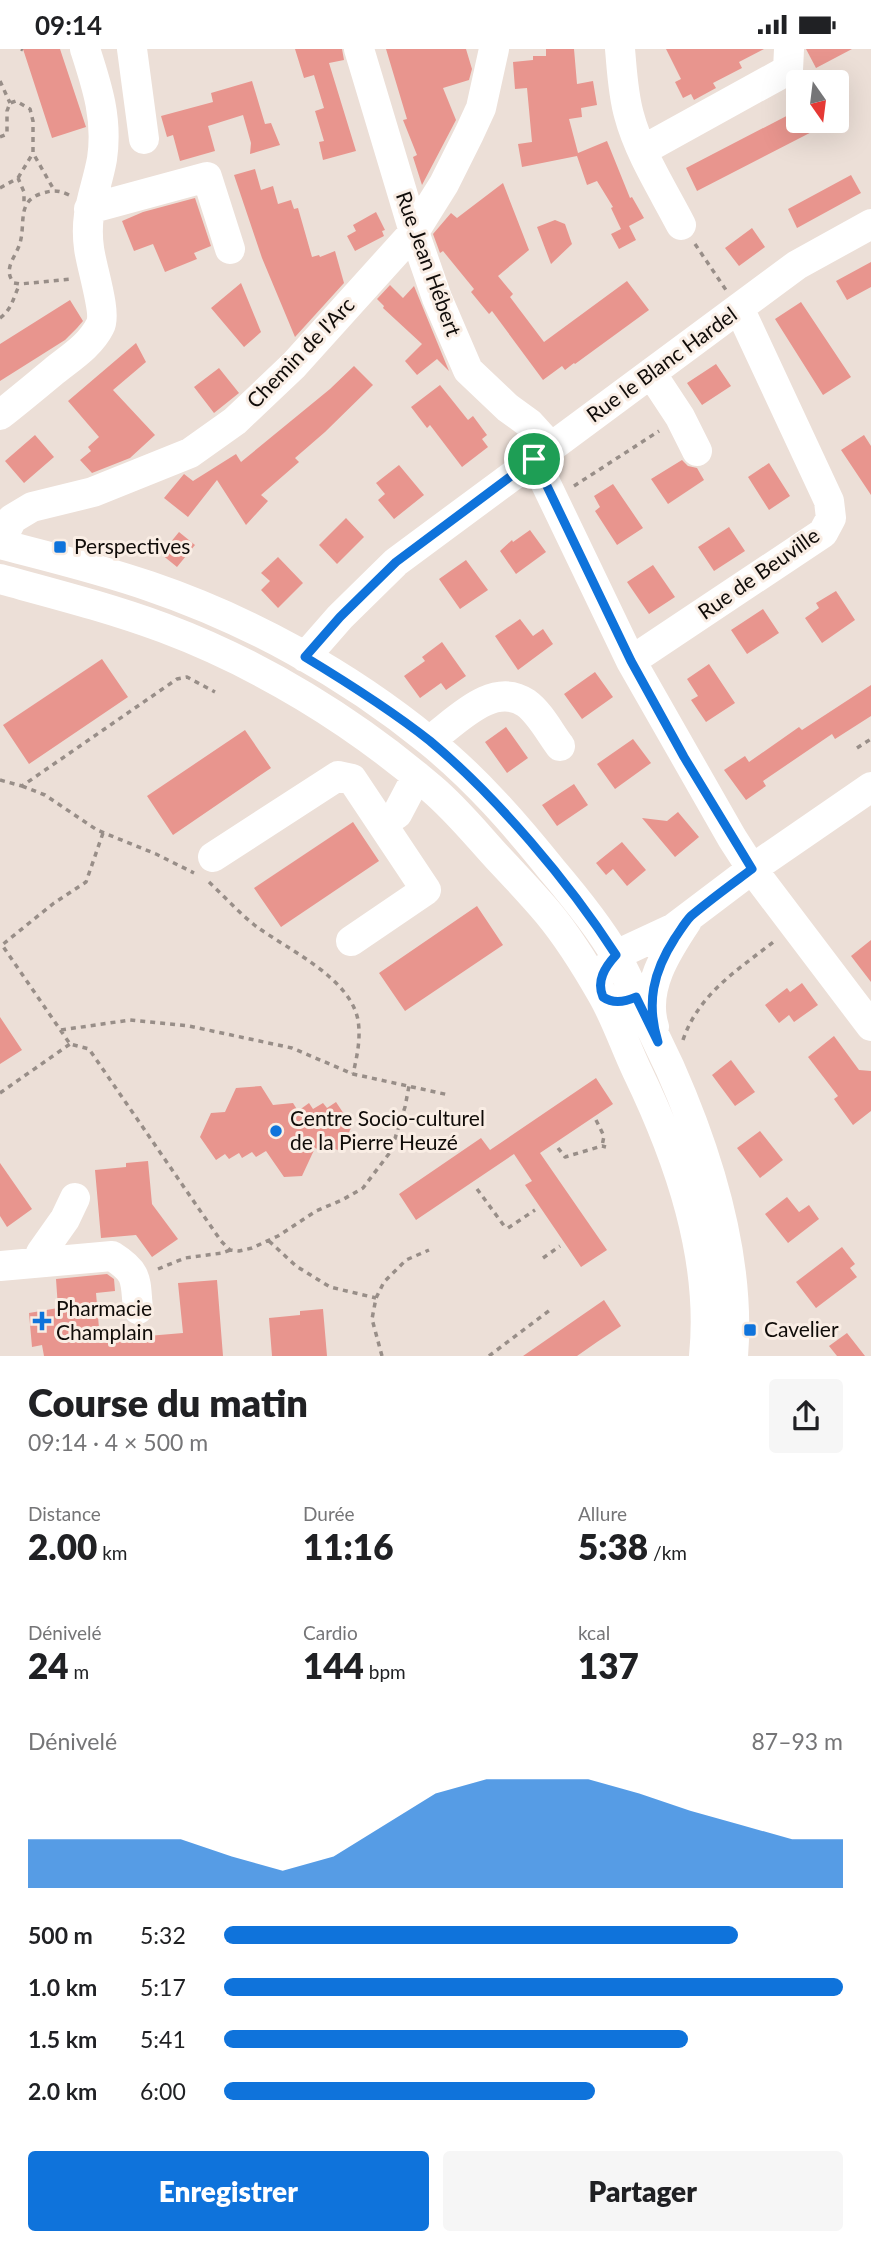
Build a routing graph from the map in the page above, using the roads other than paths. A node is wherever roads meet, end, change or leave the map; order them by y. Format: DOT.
graph roads {
  1 [pos="85,49"];
  2 [pos="132,49"];
  3 [pos="359,49"];
  4 [pos="495,49"];
  5 [pos="620,49"];
  6 [pos="789,49"];
  7 [pos="144,139"];
  8 [pos="643,150"];
  9 [pos="89,207"];
  10 [pos="871,224"];
  11 [pos="681,225"];
  12 [pos="414,232"];
  13 [pos="230,249"];
  14 [pos="734,302"];
  15 [pos="651,373"];
  16 [pos="0,415"];
  17 [pos="697,451"];
  18 [pos="542,453"];
  19 [pos="0,543"];
  20 [pos="0,579"];
  21 [pos="305,657"];
  22 [pos="631,661"];
  23 [pos="429,741"];
  24 [pos="560,746"];
  25 [pos="416,776"];
  26 [pos="871,787"];
  27 [pos="382,823"];
  28 [pos="213,857"];
  29 [pos="752,869"];
  30 [pos="689,918"];
  31 [pos="351,941"];
  32 [pos="629,949"];
  33 [pos="646,988"];
  34 [pos="602,994"];
  35 [pos="871,1026"];
  36 [pos="75,1198"];
  37 [pos="40,1262"];
  38 [pos="0,1266"];
  39 [pos="138,1309"];
  40 [pos="704,1356"];
  41 [pos="733,1356"];
  1 -- 9 [label="street"];
  2 -- 7 [label="street"];
  3 -- 12 [label="street, Rue Jean Hébert"];
  4 -- 12 [label="street, Chemin de l'Arc"];
  5 -- 8 [label="street"];
  6 -- 8 [label="street"];
  8 -- 11 [label="street"];
  9 -- 13 [label="street"];
  9 -- 16 [label="street"];
  10 -- 14 [label="street, Rue le Blanc Hardel"];
  12 -- 18 [label="street, Rue Jean Hébert"];
  12 -- 19 [label="street, Chemin de l'Arc"];
  14 -- 15 [label="street, Rue le Blanc Hardel"];
  14 -- 22 [label="street, Rue de Beuville"];
  15 -- 17 [label="street"];
  15 -- 18 [label="street, Rue le Blanc Hardel"];
  18 -- 21 [label="street, Rue le Blanc Hardel"];
  18 -- 22 [label="street, Rue Jean Hébert"];
  19 -- 21 [label="street"];
  20 -- 25 [label="street"];
  21 -- 23 [label="street"];
  22 -- 29 [label="street, Rue Jean Hébert"];
  23 -- 24 [label="street"];
  23 -- 32 [label="street"];
  25 -- 27 [label="street"];
  25 -- 34 [label="street"];
  26 -- 29 [label="street"];
  27 -- 28 [label="street"];
  27 -- 31 [label="street"];
  29 -- 30 [label="street"];
  29 -- 35 [label="street, Rue Jean Hébert"];
  30 -- 32 [label="street"];
  30 -- 33 [label="street"];
  32 -- 33 [label="street"];
  32 -- 34 [label="street"];
  33 -- 34 [label="street"];
  33 -- 41 [label="street"];
  34 -- 40 [label="street"];
  36 -- 37 [label="street"];
  37 -- 38 [label="street"];
  37 -- 39 [label="street"];
}
